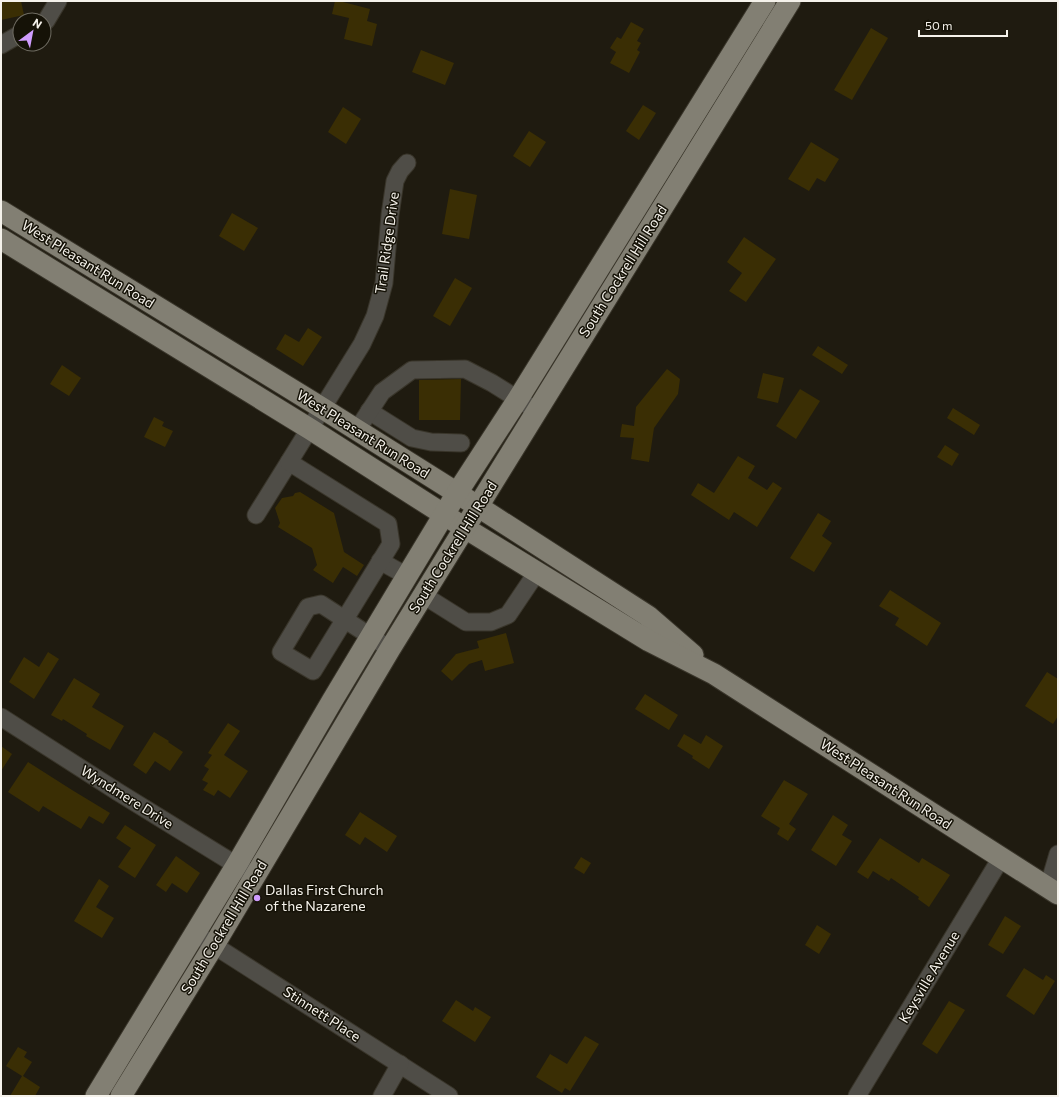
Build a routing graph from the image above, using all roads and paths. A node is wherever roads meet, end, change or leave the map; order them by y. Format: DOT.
graph roads {
  1 [pos="58,1"];
  2 [pos="765,1"];
  3 [pos="790,1"];
  4 [pos="51,12"];
  5 [pos="12,39"];
  6 [pos="1,45"];
  7 [pos="407,163"];
  8 [pos="1,211"];
  9 [pos="1,239"];
  10 [pos="518,399"];
  11 [pos="322,408"];
  12 [pos="369,411"];
  13 [pos="537,411"];
  14 [pos="310,429"];
  15 [pos="357,430"];
  16 [pos="461,443"];
  17 [pos="289,462"];
  18 [pos="458,493"];
  19 [pos="478,507"];
  20 [pos="445,514"];
  21 [pos="256,515"];
  22 [pos="465,528"];
  23 [pos="380,561"];
  24 [pos="537,572"];
  25 [pos="407,576"];
  26 [pos="423,595"];
  27 [pos="370,636"];
  28 [pos="390,649"];
  29 [pos="714,674"];
  30 [pos="1,717"];
  31 [pos="1058,854"];
  32 [pos="1001,858"];
  33 [pos="236,866"];
  34 [pos="254,876"];
  35 [pos="1055,886"];
  36 [pos="195,933"];
  37 [pos="214,945"];
  38 [pos="400,1064"];
  39 [pos="96,1096"];
  40 [pos="121,1096"];
  41 [pos="382,1096"];
  42 [pos="449,1096"];
  43 [pos="857,1096"];
  1 -- 4 [label="street"];
  2 -- 10 [label="main road, South Cockrell Hill Road"];
  3 -- 13 [label="main road, South Cockrell Hill Road"];
  5 -- 6 [label="street"];
  7 -- 11 [label="street, Trail Ridge Drive"];
  8 -- 11 [label="main road, West Pleasant Run Road"];
  9 -- 14 [label="main road, West Pleasant Run Road"];
  10 -- 12 [label="street"];
  10 -- 13 [label="street"];
  10 -- 18 [label="main road, South Cockrell Hill Road"];
  11 -- 14 [label="street, Trail Ridge Drive"];
  11 -- 15 [label="main road, West Pleasant Run Road"];
  12 -- 15 [label="street"];
  12 -- 16 [label="street"];
  13 -- 19 [label="main road, South Cockrell Hill Road"];
  14 -- 17 [label="street, Trail Ridge Drive"];
  14 -- 20 [label="main road, West Pleasant Run Road"];
  15 -- 18 [label="main road, West Pleasant Run Road"];
  17 -- 21 [label="street, Trail Ridge Drive"];
  17 -- 23 [label="street"];
  18 -- 19 [label="main road, West Pleasant Run Road"];
  18 -- 20 [label="main road, South Cockrell Hill Road"];
  19 -- 22 [label="main road, South Cockrell Hill Road"];
  19 -- 29 [label="main road, West Pleasant Run Road"];
  20 -- 22 [label="main road, West Pleasant Run Road"];
  20 -- 25 [label="main road, South Cockrell Hill Road"];
  22 -- 24 [label="main road, West Pleasant Run Road"];
  22 -- 26 [label="main road, South Cockrell Hill Road"];
  23 -- 25 [label="street"];
  23 -- 27 [label="street"];
  24 -- 26 [label="street"];
  24 -- 29 [label="main road, West Pleasant Run Road"];
  25 -- 27 [label="main road, South Cockrell Hill Road"];
  26 -- 28 [label="main road, South Cockrell Hill Road"];
  27 -- 28 [label="street"];
  27 -- 33 [label="main road, South Cockrell Hill Road"];
  28 -- 34 [label="main road, South Cockrell Hill Road"];
  29 -- 32 [label="main road, West Pleasant Run Road"];
  30 -- 33 [label="street, Wyndmere Drive"];
  31 -- 35 [label="street"];
  32 -- 35 [label="main road, West Pleasant Run Road"];
  32 -- 43 [label="street, Keysville Avenue"];
  33 -- 34 [label="street, Wyndmere Drive"];
  33 -- 36 [label="main road, South Cockrell Hill Road"];
  34 -- 37 [label="main road, South Cockrell Hill Road"];
  36 -- 37 [label="street, Stinnett Place"];
  36 -- 39 [label="main road, South Cockrell Hill Road"];
  37 -- 38 [label="street, Stinnett Place"];
  37 -- 40 [label="main road, South Cockrell Hill Road"];
  38 -- 41 [label="street"];
  38 -- 42 [label="street, Stinnett Place"];
}
